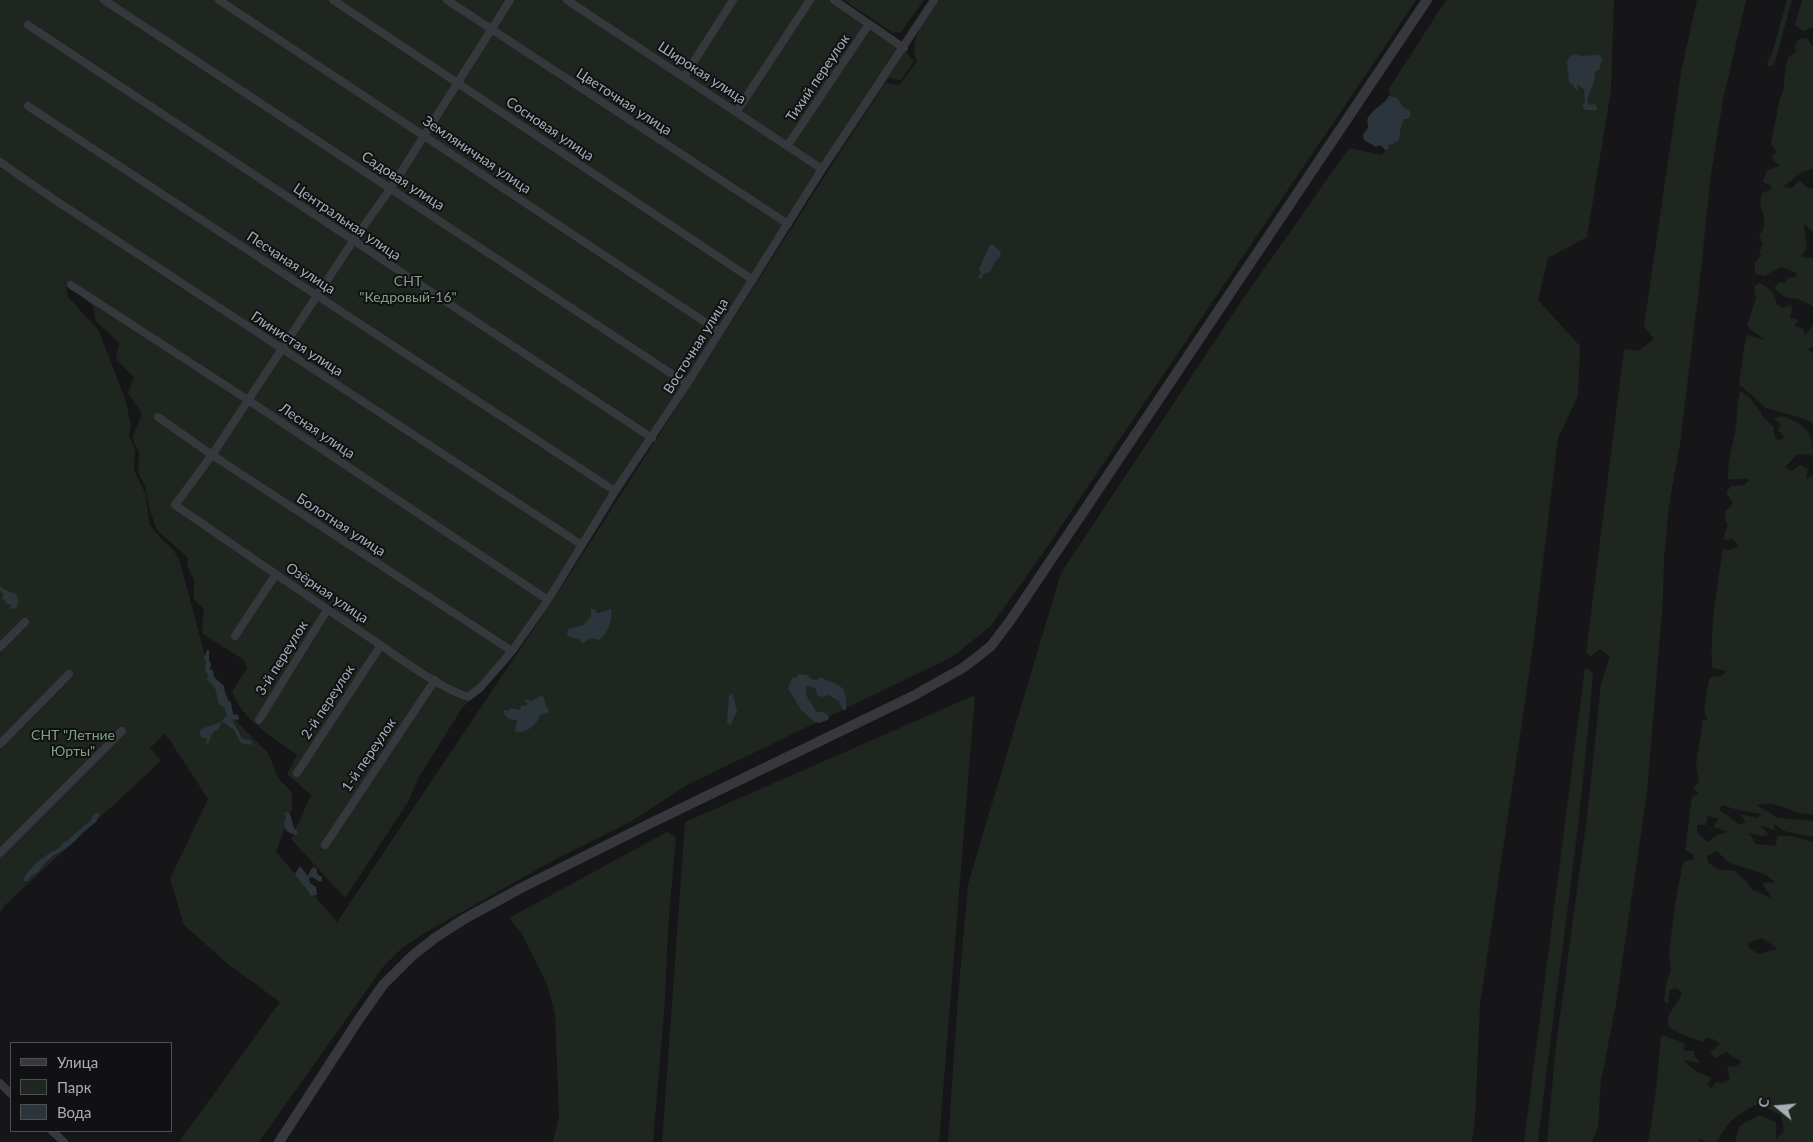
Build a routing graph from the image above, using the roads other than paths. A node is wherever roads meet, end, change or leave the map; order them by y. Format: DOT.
graph roads {
  1 [pos="104,0"];
  2 [pos="219,0"];
  3 [pos="333,0"];
  4 [pos="447,0"];
  5 [pos="510,0"];
  6 [pos="567,0"];
  7 [pos="733,0"];
  8 [pos="810,0"];
  9 [pos="834,0"];
  10 [pos="934,0"];
  11 [pos="1426,0"];
  12 [pos="869,24"];
  13 [pos="28,25"];
  14 [pos="492,30"];
  15 [pos="904,48"];
  16 [pos="684,77"];
  17 [pos="457,83"];
  18 [pos="28,106"];
  19 [pos="737,111"];
  20 [pos="425,136"];
  21 [pos="788,145"];
  22 [pos="0,162"];
  23 [pos="822,169"];
  24 [pos="391,188"];
  25 [pos="788,224"];
  26 [pos="353,241"];
  27 [pos="753,280"];
  28 [pos="71,285"];
  29 [pos="318,296"];
  30 [pos="720,332"];
  31 [pos="282,350"];
  32 [pos="687,384"];
  33 [pos="248,400"];
  34 [pos="158,417"];
  35 [pos="652,438"];
  36 [pos="212,455"];
  37 [pos="615,491"];
  38 [pos="582,545"];
  39 [pos="276,574"];
  40 [pos="548,600"];
  41 [pos="327,610"];
  42 [pos="25,622"];
  43 [pos="235,636"];
  44 [pos="381,645"];
  45 [pos="0,647"];
  46 [pos="512,651"];
  47 [pos="69,674"];
  48 [pos="435,680"];
  49 [pos="468,696"];
  50 [pos="259,720"];
  51 [pos="122,730"];
  52 [pos="0,744"];
  53 [pos="297,773"];
  54 [pos="325,845"];
  55 [pos="0,853"];
  56 [pos="0,1083"];
  57 [pos="10,1093"];
  58 [pos="53,1132"];
  59 [pos="64,1142"];
  60 [pos="279,1142"];
  1 -- 24 [label="street, Садовая улица"];
  2 -- 20 [label="street, Земляничная улица"];
  3 -- 17 [label="street, Сосновая улица"];
  4 -- 14 [label="street, Цветочная улица"];
  5 -- 14 [label="street"];
  6 -- 16 [label="street, Широкая улица"];
  7 -- 16 [label="street"];
  8 -- 19 [label="street"];
  9 -- 12 [label="street"];
  10 -- 15 [label="street, Восточная улица"];
  11 -- 60 [label="street"];
  12 -- 15 [label="street"];
  12 -- 21 [label="street, Тихий переулок"];
  13 -- 26 [label="street, Центральная улица"];
  14 -- 17 [label="street"];
  14 -- 25 [label="street, Цветочная улица"];
  15 -- 23 [label="street, Восточная улица"];
  16 -- 19 [label="street, Широкая улица"];
  17 -- 20 [label="street"];
  17 -- 27 [label="street, Сосновая улица"];
  18 -- 29 [label="street, Песчаная улица"];
  19 -- 21 [label="street, Широкая улица"];
  20 -- 24 [label="street"];
  20 -- 30 [label="street, Земляничная улица"];
  21 -- 23 [label="street, Широкая улица"];
  22 -- 31 [label="street, Глинистая улица"];
  23 -- 25 [label="street, Восточная улица"];
  24 -- 26 [label="street"];
  24 -- 32 [label="street, Садовая улица"];
  25 -- 27 [label="street, Восточная улица"];
  26 -- 29 [label="street"];
  26 -- 35 [label="street, Центральная улица"];
  27 -- 30 [label="street, Восточная улица"];
  28 -- 33 [label="street, Лесная улица"];
  29 -- 31 [label="street"];
  29 -- 37 [label="street, Песчаная улица"];
  30 -- 32 [label="street, Восточная улица"];
  31 -- 33 [label="street"];
  31 -- 38 [label="street, Глинистая улица"];
  32 -- 35 [label="street, Восточная улица"];
  33 -- 36 [label="street"];
  33 -- 40 [label="street, Лесная улица"];
  34 -- 36 [label="street, Болотная улица"];
  35 -- 37 [label="street, Восточная улица"];
  36 -- 39 [label="street, Озёрная улица"];
  36 -- 46 [label="street, Болотная улица"];
  37 -- 38 [label="street, Восточная улица"];
  38 -- 40 [label="street, Восточная улица"];
  39 -- 41 [label="street, Озёрная улица"];
  39 -- 43 [label="street"];
  40 -- 46 [label="street, Восточная улица"];
  41 -- 44 [label="street, Озёрная улица"];
  41 -- 50 [label="street, 3-й переулок"];
  42 -- 45 [label="street"];
  44 -- 48 [label="street, Озёрная улица"];
  44 -- 53 [label="street, 2-й переулок"];
  46 -- 49 [label="street, Восточная улица"];
  47 -- 52 [label="street"];
  48 -- 49 [label="street, Озёрная улица"];
  48 -- 54 [label="street, 1-й переулок"];
  51 -- 55 [label="street"];
  56 -- 57 [label="street"];
  58 -- 59 [label="street"];
}
